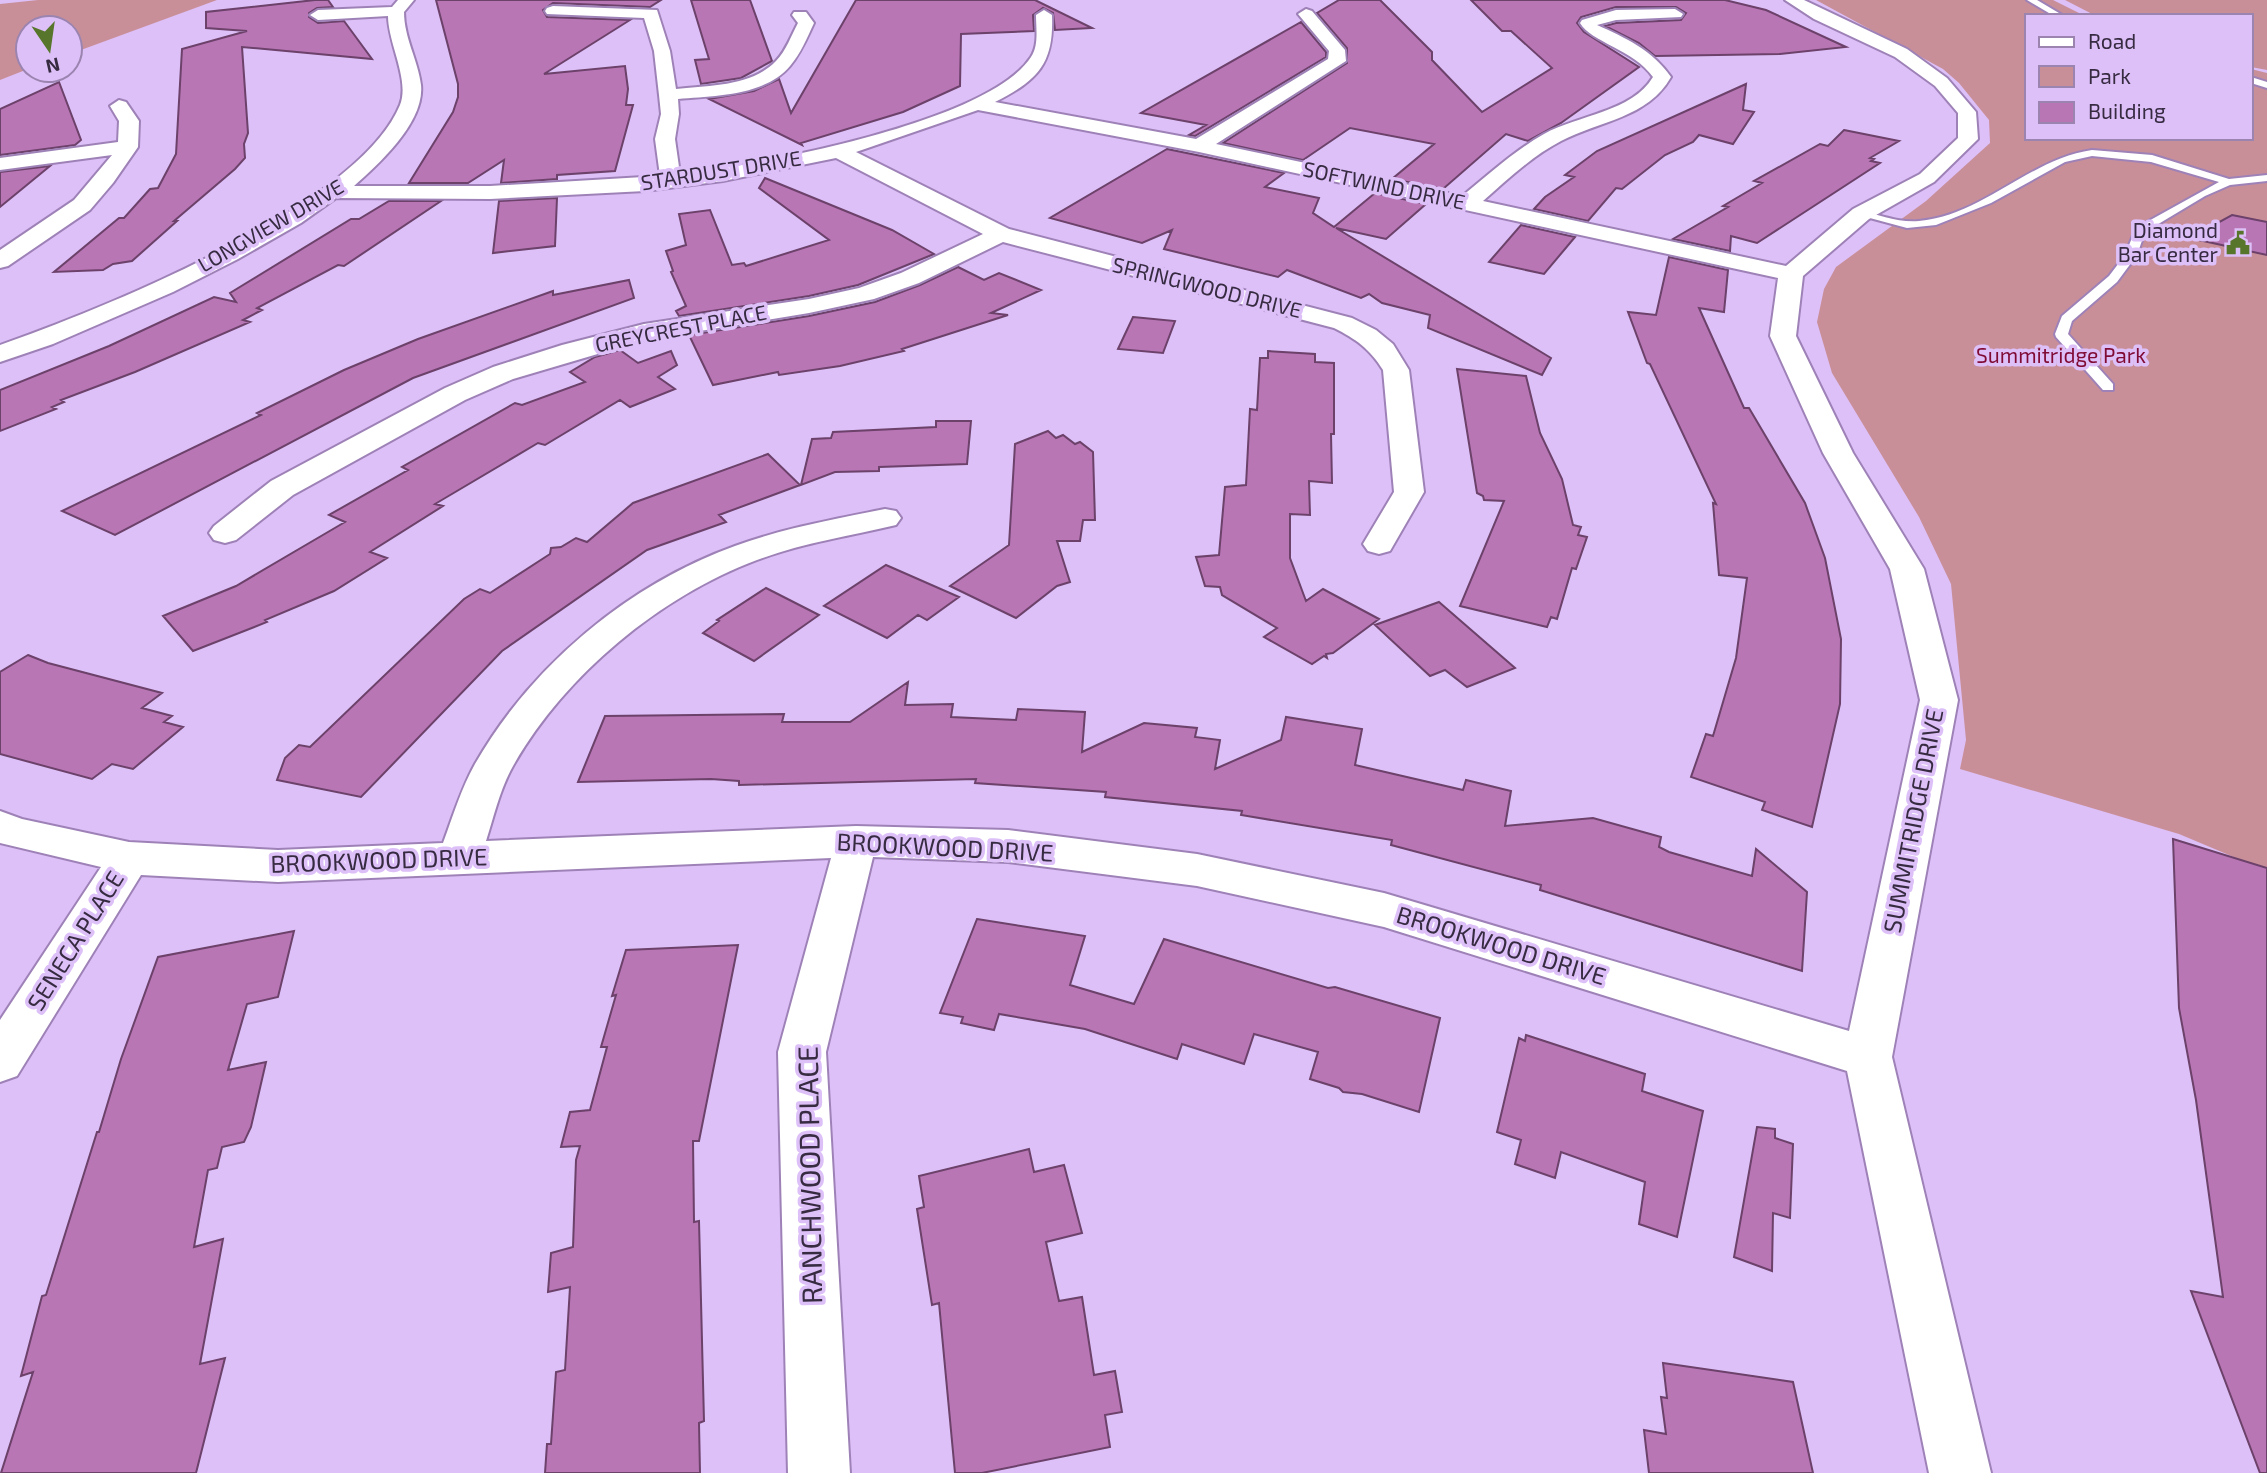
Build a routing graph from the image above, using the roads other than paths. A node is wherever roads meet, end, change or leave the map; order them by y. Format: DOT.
graph roads {
  1 [pos="1793,0"];
  2 [pos="2031,0"];
  3 [pos="401,5"];
  4 [pos="553,11"];
  5 [pos="1306,14"];
  6 [pos="1675,14"];
  7 [pos="2056,14"];
  8 [pos="318,15"];
  9 [pos="800,15"];
  10 [pos="1044,15"];
  11 [pos="668,95"];
  12 [pos="977,104"];
  13 [pos="119,106"];
  14 [pos="1199,146"];
  15 [pos="128,147"];
  16 [pos="838,151"];
  17 [pos="0,164"];
  18 [pos="2267,178"];
  19 [pos="671,182"];
  20 [pos="2228,182"];
  21 [pos="335,192"];
  22 [pos="1466,204"];
  23 [pos="1861,214"];
  24 [pos="1001,234"];
  25 [pos="0,261"];
  26 [pos="1791,274"];
  27 [pos="10,327"];
  28 [pos="41,340"];
  29 [pos="0,354"];
  30 [pos="2108,387"];
  31 [pos="885,518"];
  32 [pos="225,533"];
  33 [pos="1379,544"];
  34 [pos="0,827"];
  35 [pos="856,841"];
  36 [pos="129,858"];
  37 [pos="459,858"];
  38 [pos="1868,1057"];
  39 [pos="0,1061"];
  40 [pos="819,1473"];
  41 [pos="1960,1473"];
  1 -- 23 [label="street"];
  2 -- 7 [label="lane"];
  3 -- 8 [label="street"];
  3 -- 21 [label="street, LONGVIEW DRIVE"];
  4 -- 11 [label="street"];
  5 -- 14 [label="street"];
  6 -- 22 [label="street"];
  9 -- 11 [label="street"];
  10 -- 12 [label="street, STARDUST DRIVE"];
  11 -- 19 [label="street"];
  12 -- 14 [label="street, SOFTWIND DRIVE"];
  12 -- 16 [label="street, STARDUST DRIVE"];
  13 -- 15 [label="street"];
  14 -- 22 [label="street, SOFTWIND DRIVE"];
  15 -- 17 [label="street"];
  15 -- 25 [label="street"];
  16 -- 19 [label="street, STARDUST DRIVE"];
  16 -- 24 [label="street, SPRINGWOOD DRIVE"];
  18 -- 20 [label="lane"];
  19 -- 21 [label="street, STARDUST DRIVE"];
  20 -- 23 [label="lane"];
  20 -- 30 [label="lane"];
  21 -- 28 [label="street, LONGVIEW DRIVE"];
  22 -- 26 [label="street, SOFTWIND DRIVE"];
  23 -- 26 [label="street"];
  24 -- 32 [label="street, GREYCREST PLACE"];
  24 -- 33 [label="street, SPRINGWOOD DRIVE"];
  26 -- 38 [label="street, SUMMITRIDGE DRIVE"];
  27 -- 28 [label="street"];
  28 -- 29 [label="street, LONGVIEW DRIVE"];
  31 -- 37 [label="street"];
  34 -- 36 [label="street, BROOKWOOD DRIVE"];
  35 -- 37 [label="street, BROOKWOOD DRIVE"];
  35 -- 38 [label="street, BROOKWOOD DRIVE"];
  35 -- 40 [label="street, RANCHWOOD PLACE"];
  36 -- 37 [label="street, BROOKWOOD DRIVE"];
  36 -- 39 [label="street, SENECA PLACE"];
  38 -- 41 [label="street, SUMMITRIDGE DRIVE"];
}
